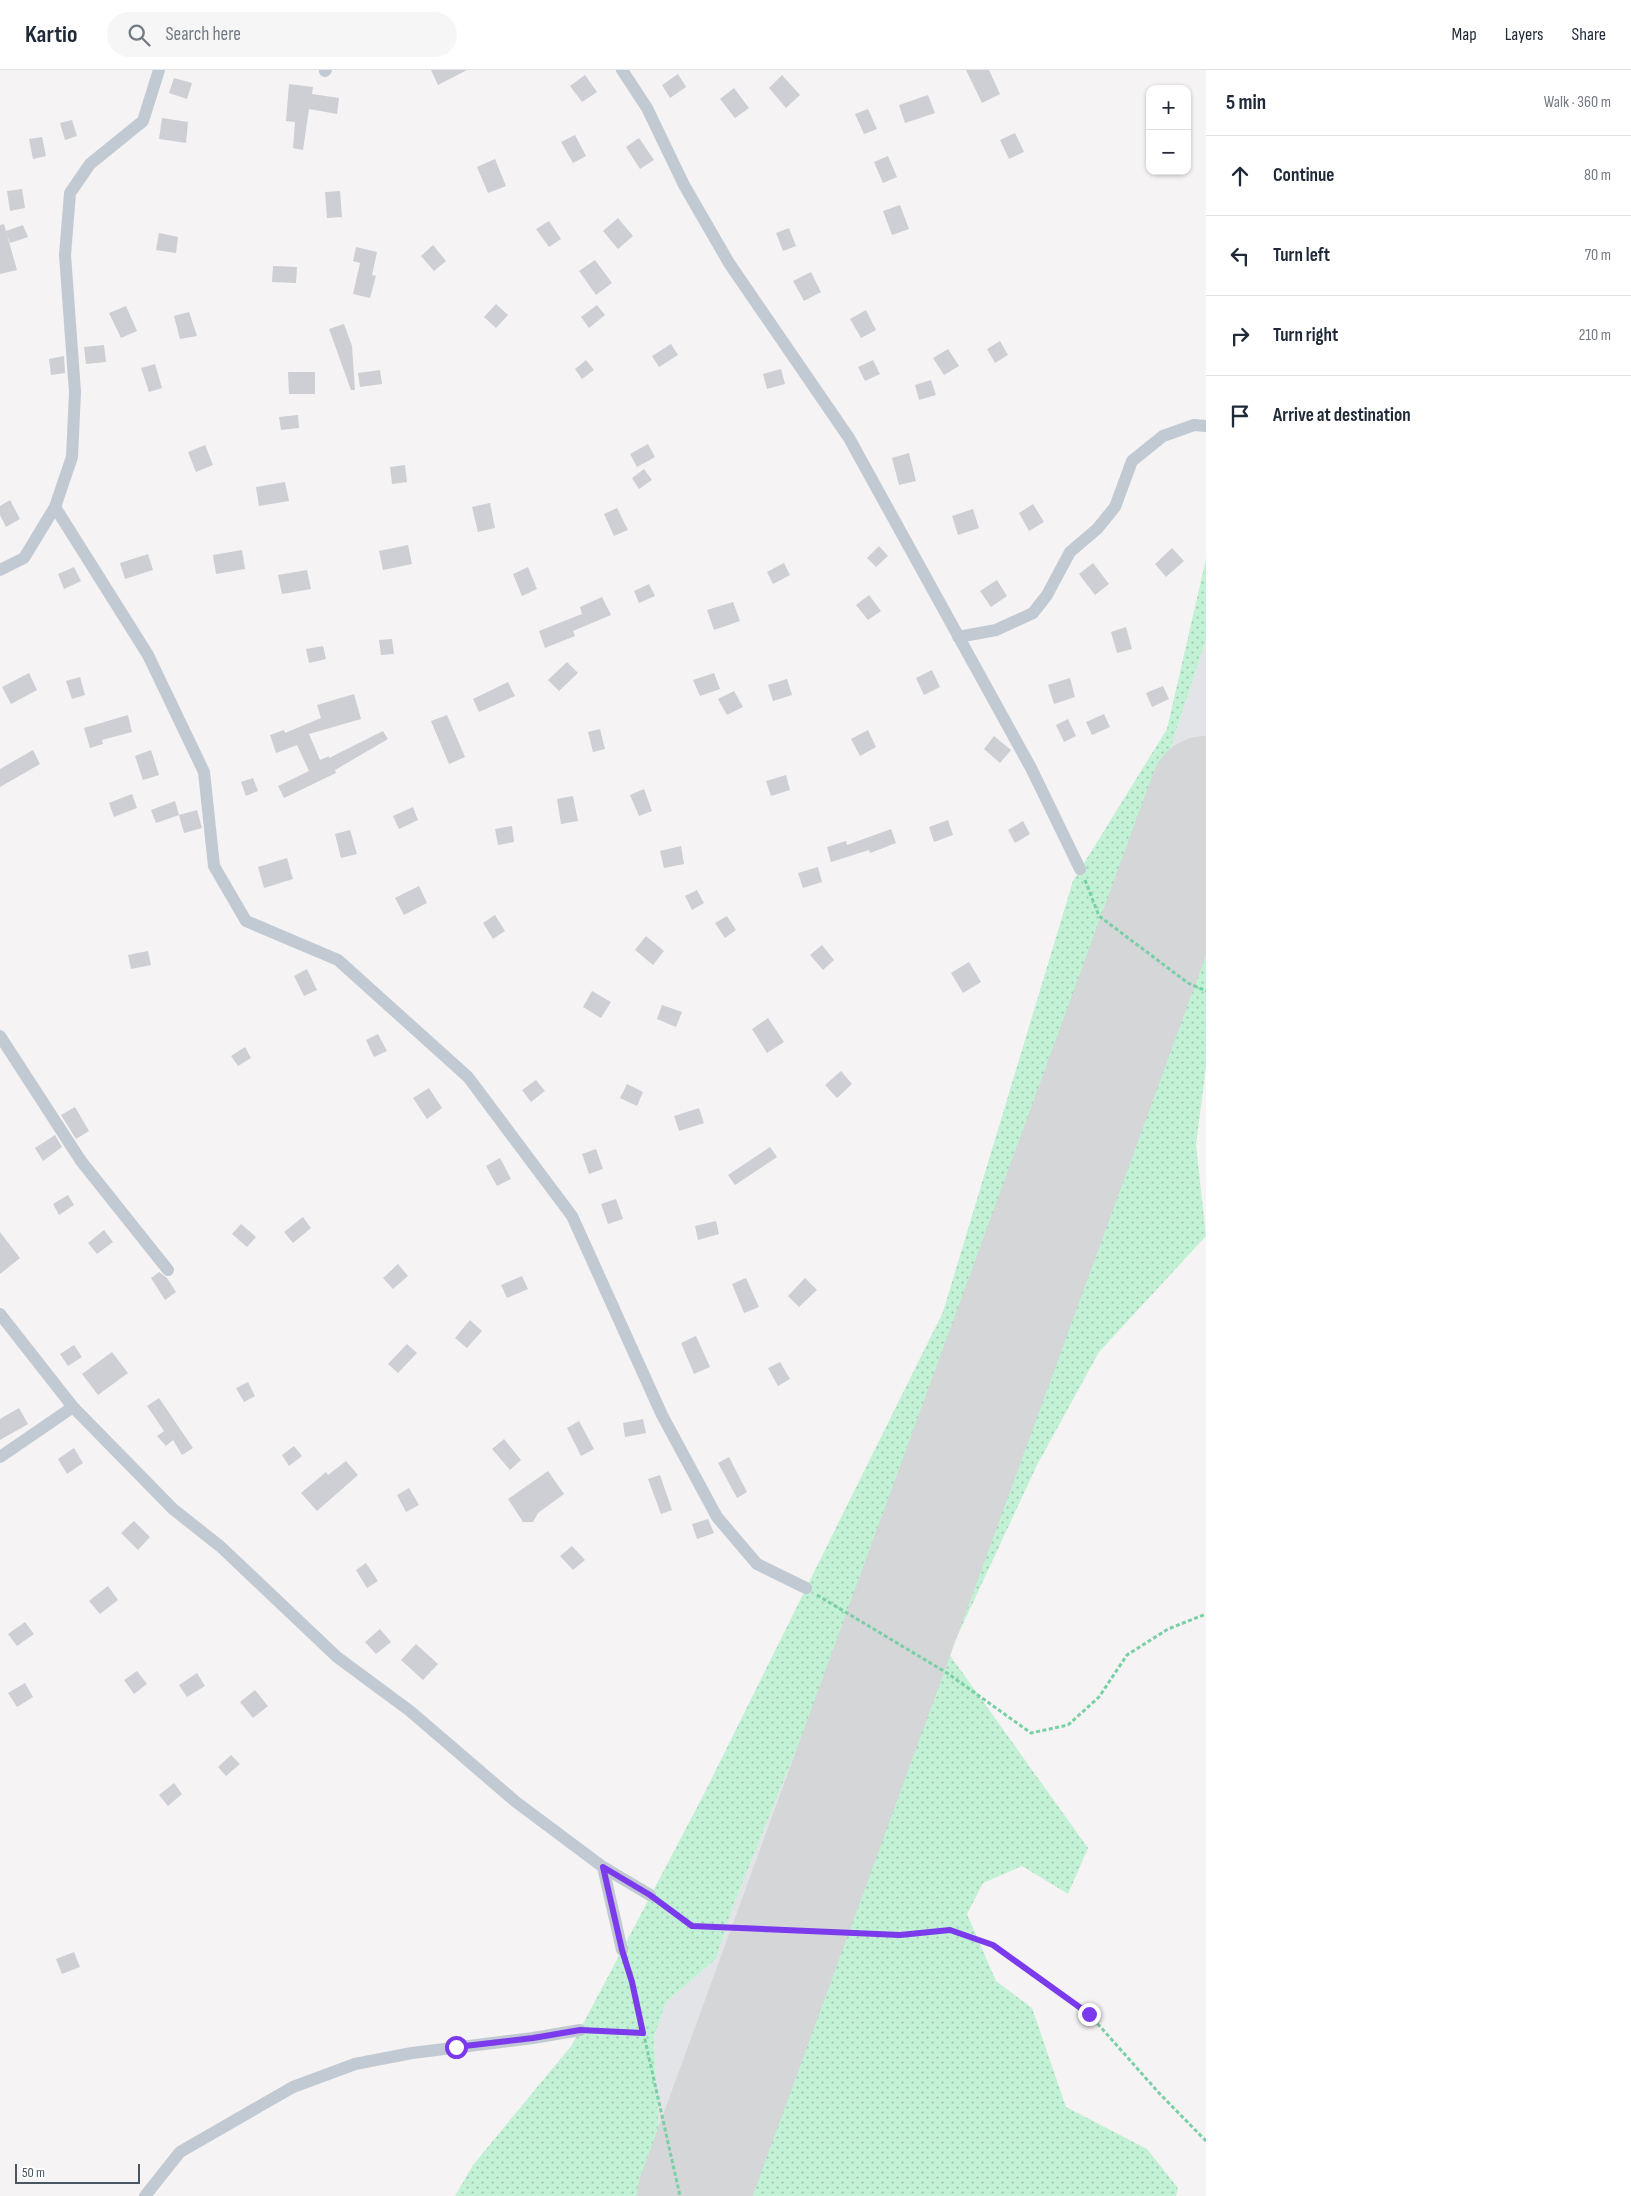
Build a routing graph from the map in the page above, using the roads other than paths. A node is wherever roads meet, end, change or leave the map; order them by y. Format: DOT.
graph roads {
  1 [pos="159,70"];
  2 [pos="622,70"];
  3 [pos="1206,426"];
  4 [pos="55,507"];
  5 [pos="0,570"];
  6 [pos="958,637"];
  7 [pos="1080,869"];
  8 [pos="0,1036"];
  9 [pos="168,1270"];
  10 [pos="0,1314"];
  11 [pos="74,1407"];
  12 [pos="0,1457"];
  13 [pos="806,1588"];
  14 [pos="603,1867"];
  15 [pos="650,1895"];
  16 [pos="622,1950"];
  17 [pos="580,2030"];
  18 [pos="145,2196"];
  1 -- 4 [label="street"];
  2 -- 6 [label="street"];
  3 -- 6 [label="street"];
  4 -- 5 [label="street"];
  4 -- 13 [label="street"];
  6 -- 7 [label="street"];
  8 -- 9 [label="street"];
  10 -- 11 [label="street"];
  11 -- 12 [label="street"];
  11 -- 14 [label="street"];
  14 -- 15 [label="street"];
  14 -- 16 [label="street"];
  17 -- 18 [label="street"];
}
